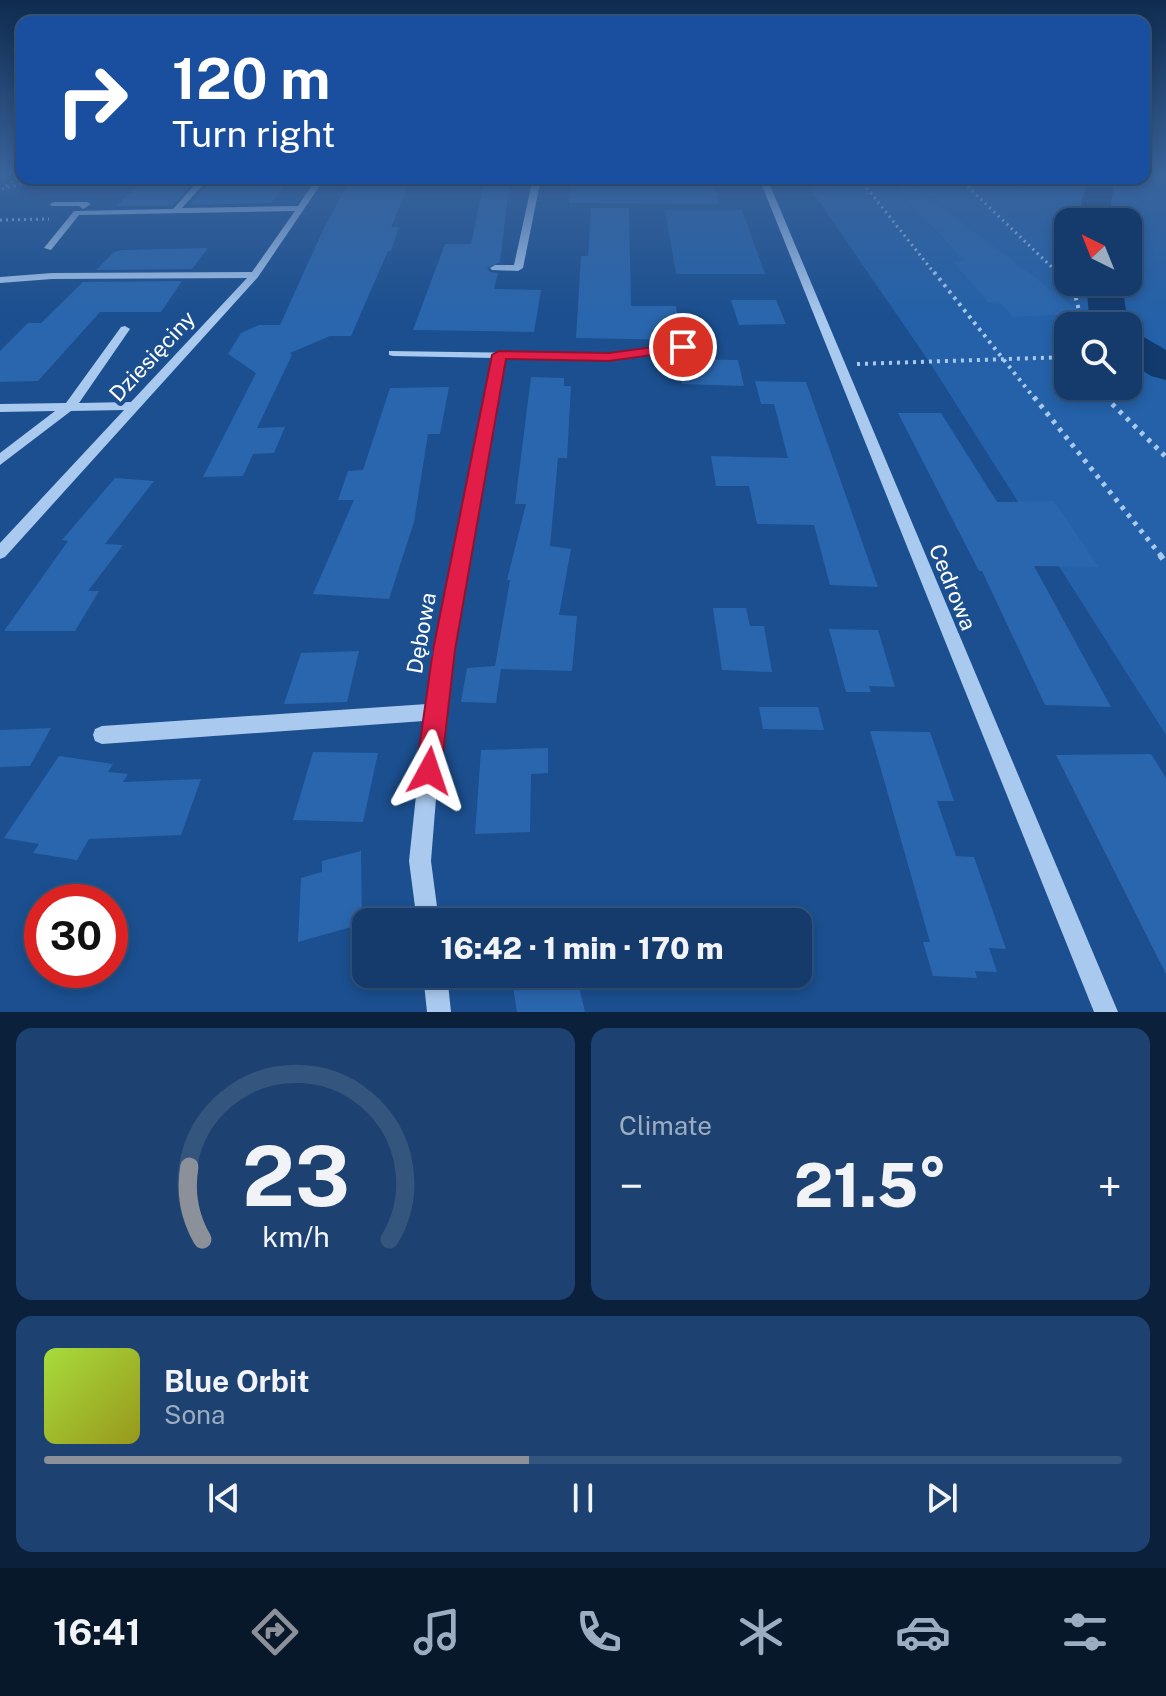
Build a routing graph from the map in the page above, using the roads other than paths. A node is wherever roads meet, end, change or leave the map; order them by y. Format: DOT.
graph roads {
  1 [pos="70,221"];
  2 [pos="292,221"];
  3 [pos="528,221"];
  4 [pos="780,221"];
  5 [pos="48,248"];
  6 [pos="495,268"];
  7 [pos="255,275"];
  8 [pos="0,280"];
  9 [pos="125,329"];
  10 [pos="683,347"];
  11 [pos="393,353"];
  12 [pos="499,355"];
  13 [pos="71,405"];
  14 [pos="136,406"];
  15 [pos="0,408"];
  16 [pos="0,460"];
  17 [pos="0,553"];
  18 [pos="434,712"];
  19 [pos="102,735"];
  20 [pos="426,908"];
  21 [pos="436,988"];
  22 [pos="439,1012"];
  23 [pos="1106,1012"];
  1 -- 5 [label="street"];
  2 -- 7 [label="street, Dziesięciny"];
  3 -- 6 [label="street"];
  4 -- 23 [label="street, Cedrowa"];
  7 -- 8 [label="street"];
  7 -- 14 [label="street, Dziesięciny"];
  9 -- 13 [label="street"];
  10 -- 12 [label="street"];
  11 -- 12 [label="street"];
  12 -- 18 [label="street, Dębowa"];
  13 -- 14 [label="street"];
  13 -- 15 [label="street"];
  13 -- 16 [label="street"];
  14 -- 17 [label="street, Dziesięciny"];
  18 -- 19 [label="street"];
  18 -- 20 [label="street, Dębowa"];
  21 -- 22 [label="street"];
}
